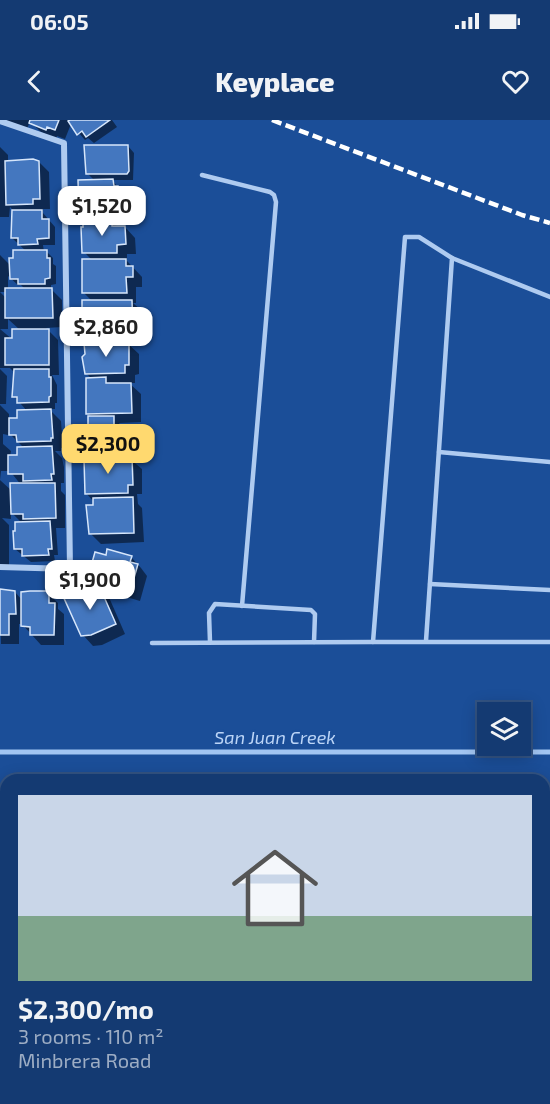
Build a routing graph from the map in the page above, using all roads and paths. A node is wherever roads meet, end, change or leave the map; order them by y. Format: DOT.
graph roads {
  1 [pos="0,121"];
  2 [pos="202,175"];
  3 [pos="452,258"];
  4 [pos="550,297"];
  5 [pos="439,452"];
  6 [pos="550,462"];
  7 [pos="0,567"];
  8 [pos="430,584"];
  9 [pos="550,590"];
  10 [pos="242,606"];
  11 [pos="426,641"];
  12 [pos="210,642"];
  13 [pos="314,642"];
  14 [pos="373,642"];
  15 [pos="550,642"];
  16 [pos="152,643"];
  1 -- 7 [label="street"];
  2 -- 10 [label="lane"];
  3 -- 4 [label="lane"];
  3 -- 5 [label="lane"];
  3 -- 14 [label="lane"];
  5 -- 6 [label="lane"];
  5 -- 8 [label="lane"];
  8 -- 9 [label="lane"];
  8 -- 11 [label="lane"];
  10 -- 12 [label="lane"];
  10 -- 13 [label="lane"];
  11 -- 14 [label="lane"];
  11 -- 15 [label="lane"];
  12 -- 13 [label="lane"];
  12 -- 16 [label="lane"];
  13 -- 14 [label="lane"];
}
